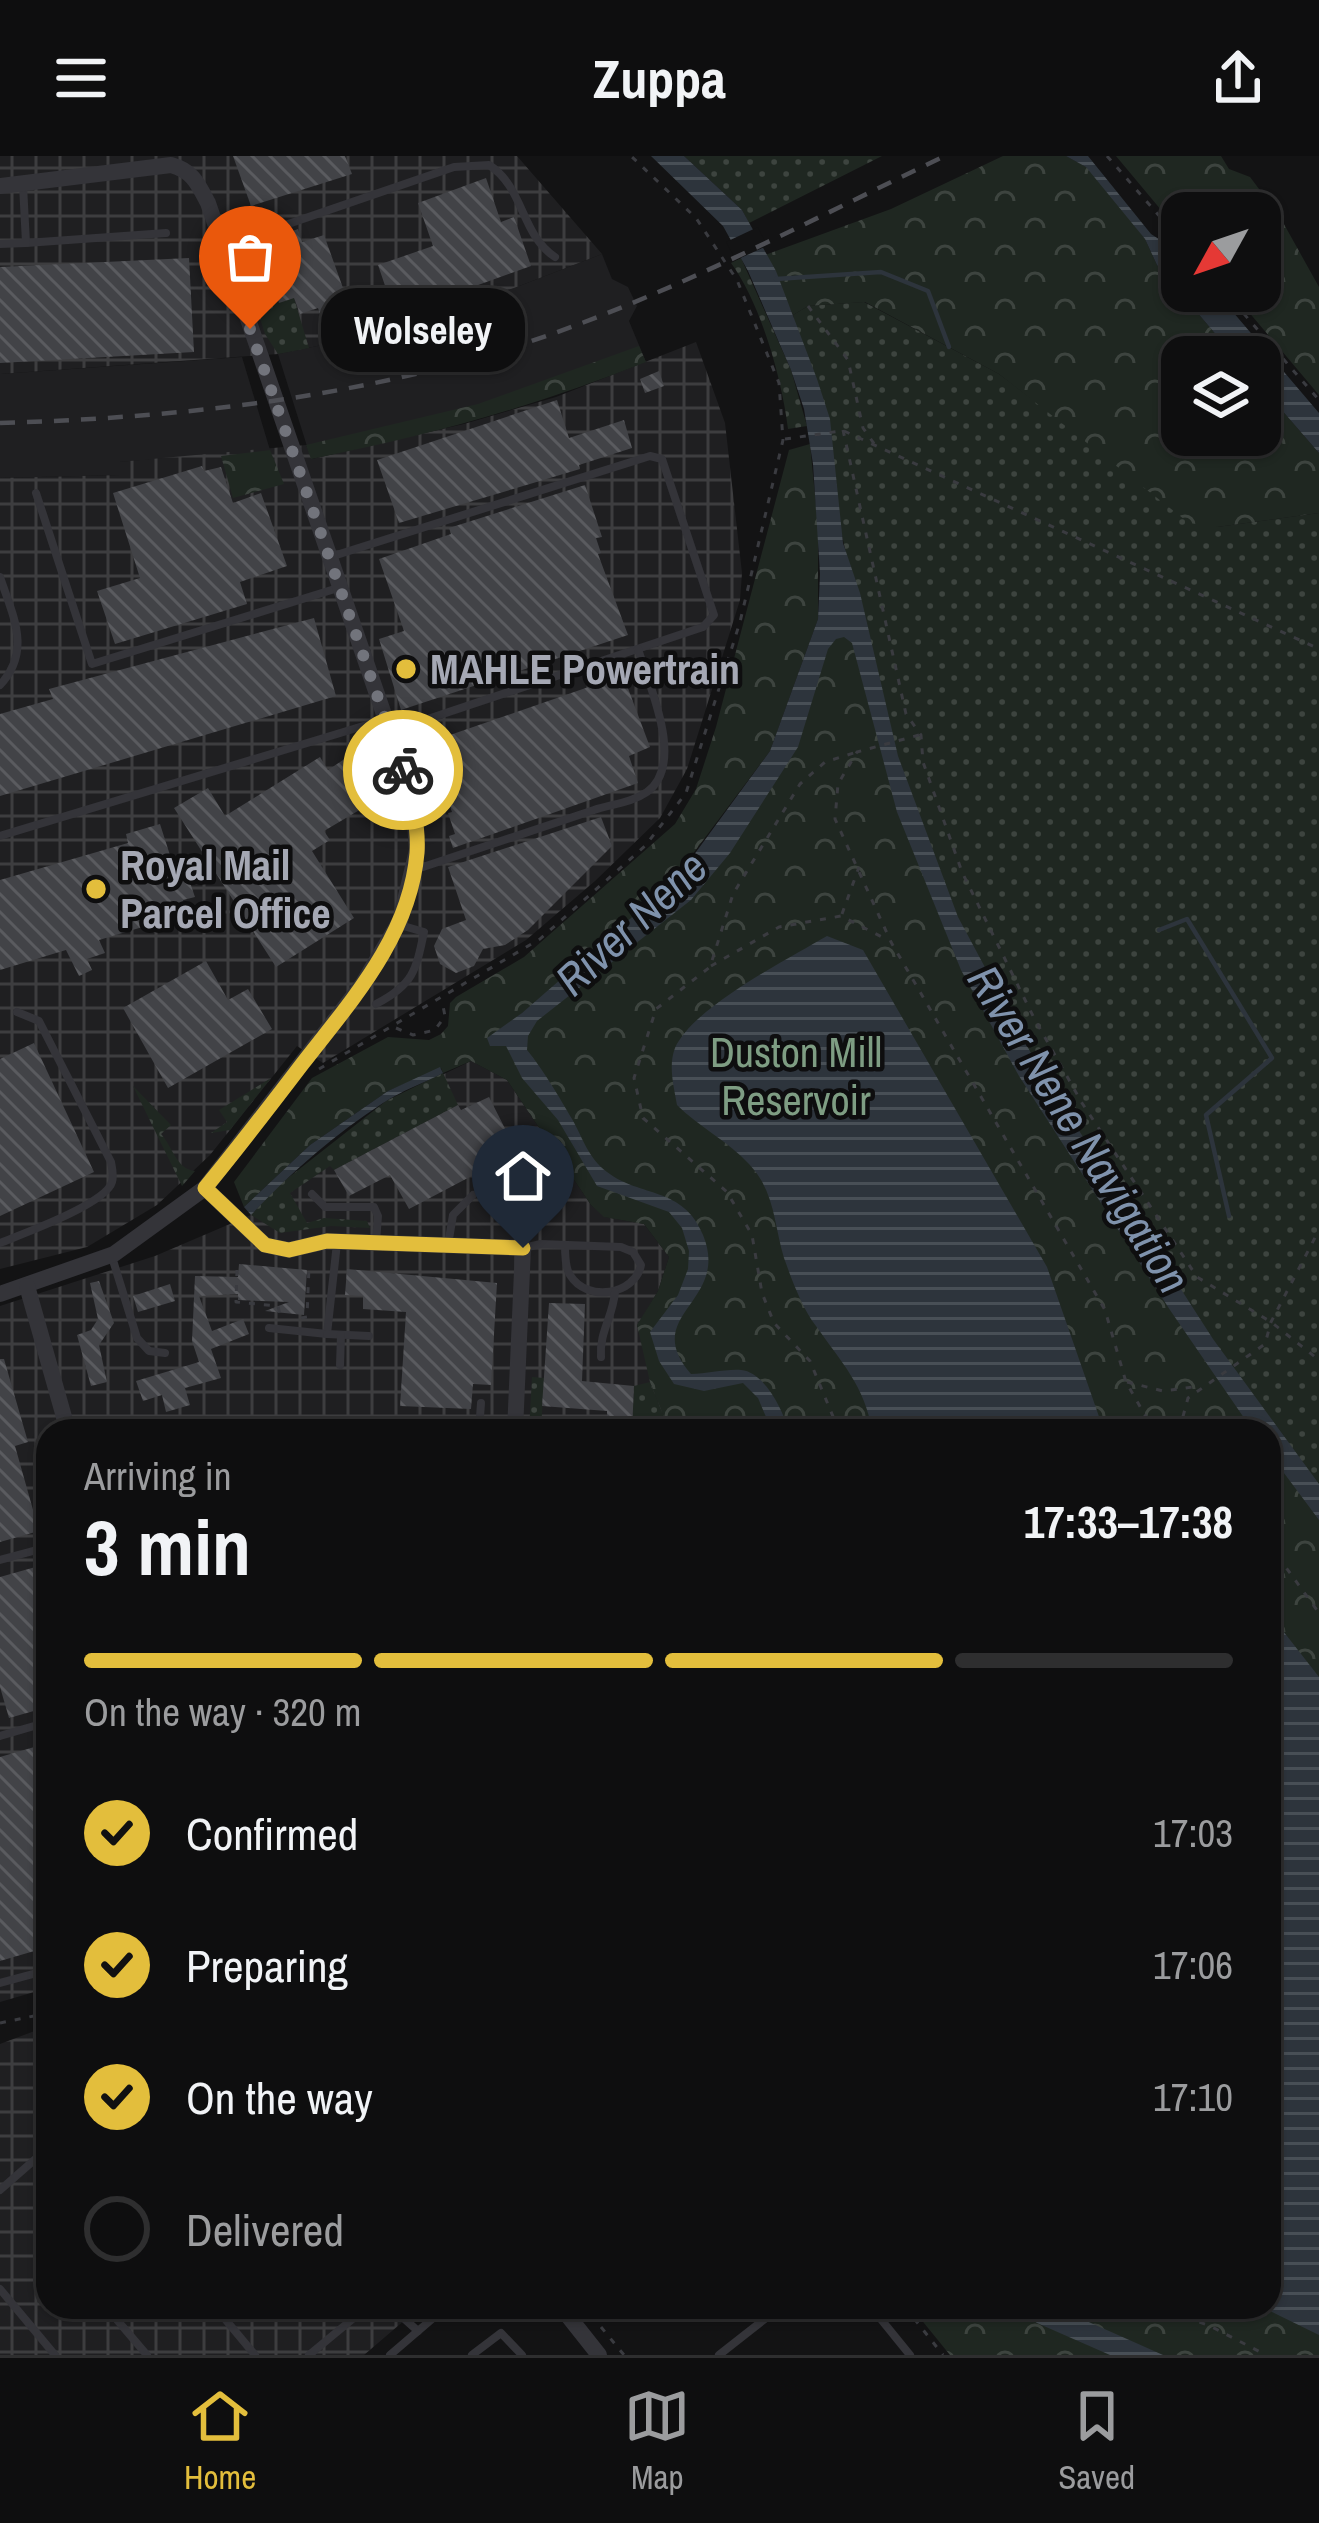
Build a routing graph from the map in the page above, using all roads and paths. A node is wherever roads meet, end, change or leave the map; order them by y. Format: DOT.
graph roads {
  1 [pos="632,156"];
  2 [pos="1107,156"];
  3 [pos="187,162"];
  4 [pos="85,165"];
  5 [pos="23,184"];
  6 [pos="0,186"];
  7 [pos="1161,218"];
  8 [pos="166,233"];
  9 [pos="26,243"];
  10 [pos="0,244"];
  11 [pos="222,246"];
  12 [pos="554,257"];
  13 [pos="808,306"];
  14 [pos="1242,312"];
  15 [pos="1319,400"];
  16 [pos="843,430"];
  17 [pos="876,447"];
  18 [pos="36,493"];
  19 [pos="329,558"];
  20 [pos="0,578"];
  21 [pos="339,587"];
  22 [pos="638,649"];
  23 [pos="1319,649"];
  24 [pos="0,685"];
  25 [pos="385,726"];
  26 [pos="921,735"];
  27 [pos="857,752"];
  28 [pos="0,836"];
  29 [pos="859,867"];
  30 [pos="414,870"];
  31 [pos="842,916"];
  32 [pos="399,924"];
  33 [pos="891,942"];
  34 [pos="710,967"];
  35 [pos="442,999"];
  36 [pos="376,1004"];
  37 [pos="17,1012"];
  38 [pos="394,1028"];
  39 [pos="205,1188"];
  40 [pos="525,1192"];
  41 [pos="312,1194"];
  42 [pos="473,1195"];
  43 [pos="1319,1230"];
  44 [pos="337,1242"];
  45 [pos="0,1243"];
  46 [pos="375,1244"];
  47 [pos="565,1245"];
  48 [pos="448,1246"];
  49 [pos="523,1248"];
  50 [pos="112,1256"];
  51 [pos="307,1258"];
  52 [pos="237,1270"];
  53 [pos="27,1286"];
  54 [pos="615,1292"];
  55 [pos="0,1294"];
  56 [pos="277,1315"];
  57 [pos="301,1318"];
  58 [pos="1271,1322"];
  59 [pos="269,1328"];
  60 [pos="327,1334"];
  61 [pos="341,1335"];
  62 [pos="369,1336"];
  63 [pos="165,1353"];
  64 [pos="601,1357"];
  65 [pos="1319,1360"];
  66 [pos="340,1365"];
  67 [pos="1126,1382"];
  68 [pos="1204,1385"];
  69 [pos="481,1403"];
  70 [pos="65,1419"];
  71 [pos="480,1419"];
  72 [pos="516,1419"];
  73 [pos="833,1419"];
  74 [pos="1147,1419"];
  75 [pos="1182,1419"];
  76 [pos="36,1550"];
  77 [pos="0,1560"];
  78 [pos="1281,1561"];
  79 [pos="1319,1613"];
  80 [pos="36,1726"];
  81 [pos="0,1736"];
  82 [pos="36,1973"];
  83 [pos="0,1983"];
  84 [pos="36,2016"];
  85 [pos="0,2024"];
  86 [pos="36,2158"];
  87 [pos="0,2190"];
  88 [pos="0,2288"];
  89 [pos="116,2319"];
  90 [pos="225,2319"];
  91 [pos="352,2319"];
  92 [pos="404,2319"];
  93 [pos="432,2319"];
  94 [pos="570,2319"];
  95 [pos="765,2319"];
  96 [pos="881,2319"];
  97 [pos="915,2319"];
  98 [pos="1190,2319"];
  99 [pos="599,2325"];
  100 [pos="418,2331"];
  101 [pos="55,2355"];
  102 [pos="147,2355"];
  103 [pos="255,2355"];
  104 [pos="309,2355"];
  105 [pos="390,2355"];
  106 [pos="472,2355"];
  107 [pos="522,2355"];
  108 [pos="599,2355"];
  109 [pos="624,2355"];
  110 [pos="719,2355"];
  111 [pos="910,2355"];
  112 [pos="944,2355"];
  113 [pos="1266,2355"];
  1 -- 16 [label="path"];
  2 -- 7 [label="path"];
  3 -- 4 [label="street"];
  3 -- 11 [label="street"];
  4 -- 5 [label="street"];
  5 -- 6 [label="street"];
  5 -- 9 [label="lane"];
  8 -- 9 [label="lane"];
  9 -- 10 [label="lane"];
  11 -- 12 [label="lane"];
  11 -- 19 [label="street"];
  13 -- 17 [label="path"];
  14 -- 15 [label="path"];
  16 -- 17 [label="path"];
  16 -- 26 [label="path"];
  17 -- 23 [label="path"];
  18 -- 21 [label="lane"];
  19 -- 21 [label="street"];
  19 -- 22 [label="lane"];
  20 -- 24 [label="lane"];
  21 -- 25 [label="street"];
  22 -- 25 [label="lane"];
  22 -- 30 [label="lane"];
  25 -- 28 [label="lane"];
  25 -- 30 [label="street"];
  26 -- 27 [label="path"];
  26 -- 58 [label="path"];
  27 -- 29 [label="path"];
  27 -- 34 [label="path"];
  29 -- 31 [label="path"];
  29 -- 33 [label="path"];
  30 -- 32 [label="street"];
  31 -- 33 [label="path"];
  31 -- 34 [label="path"];
  32 -- 36 [label="lane"];
  32 -- 39 [label="street"];
  33 -- 67 [label="path"];
  34 -- 73 [label="path"];
  35 -- 38 [label="path"];
  37 -- 45 [label="lane"];
  39 -- 44 [label="street"];
  39 -- 50 [label="street"];
  40 -- 49 [label="lane"];
  41 -- 46 [label="lane"];
  42 -- 48 [label="lane"];
  43 -- 58 [label="path"];
  44 -- 46 [label="street"];
  44 -- 60 [label="lane"];
  46 -- 48 [label="street"];
  47 -- 49 [label="lane"];
  47 -- 54 [label="lane"];
  47 -- 54 [label="lane"];
  48 -- 49 [label="street"];
  49 -- 72 [label="street"];
  50 -- 53 [label="street"];
  50 -- 63 [label="lane"];
  51 -- 57 [label="path"];
  52 -- 56 [label="path"];
  53 -- 55 [label="street"];
  53 -- 70 [label="street"];
  54 -- 64 [label="lane"];
  58 -- 65 [label="path"];
  58 -- 68 [label="path"];
  59 -- 60 [label="lane"];
  60 -- 61 [label="lane"];
  61 -- 62 [label="lane"];
  61 -- 66 [label="lane"];
  67 -- 68 [label="path"];
  67 -- 74 [label="path"];
  68 -- 75 [label="path"];
  69 -- 71 [label="lane"];
  76 -- 77 [label="lane"];
  78 -- 79 [label="path"];
  80 -- 81 [label="lane"];
  82 -- 83 [label="lane"];
  84 -- 85 [label="path"];
  86 -- 87 [label="lane"];
  88 -- 101 [label="lane"];
  89 -- 102 [label="lane"];
  90 -- 103 [label="lane"];
  91 -- 104 [label="lane"];
  92 -- 100 [label="lane"];
  93 -- 100 [label="lane"];
  94 -- 108 [label="street"];
  95 -- 110 [label="lane"];
  96 -- 111 [label="lane"];
  97 -- 112 [label="path"];
  98 -- 113 [label="path"];
  99 -- 109 [label="path"];
  100 -- 105 [label="lane"];
  106 -- 107 [label="lane"];
}
